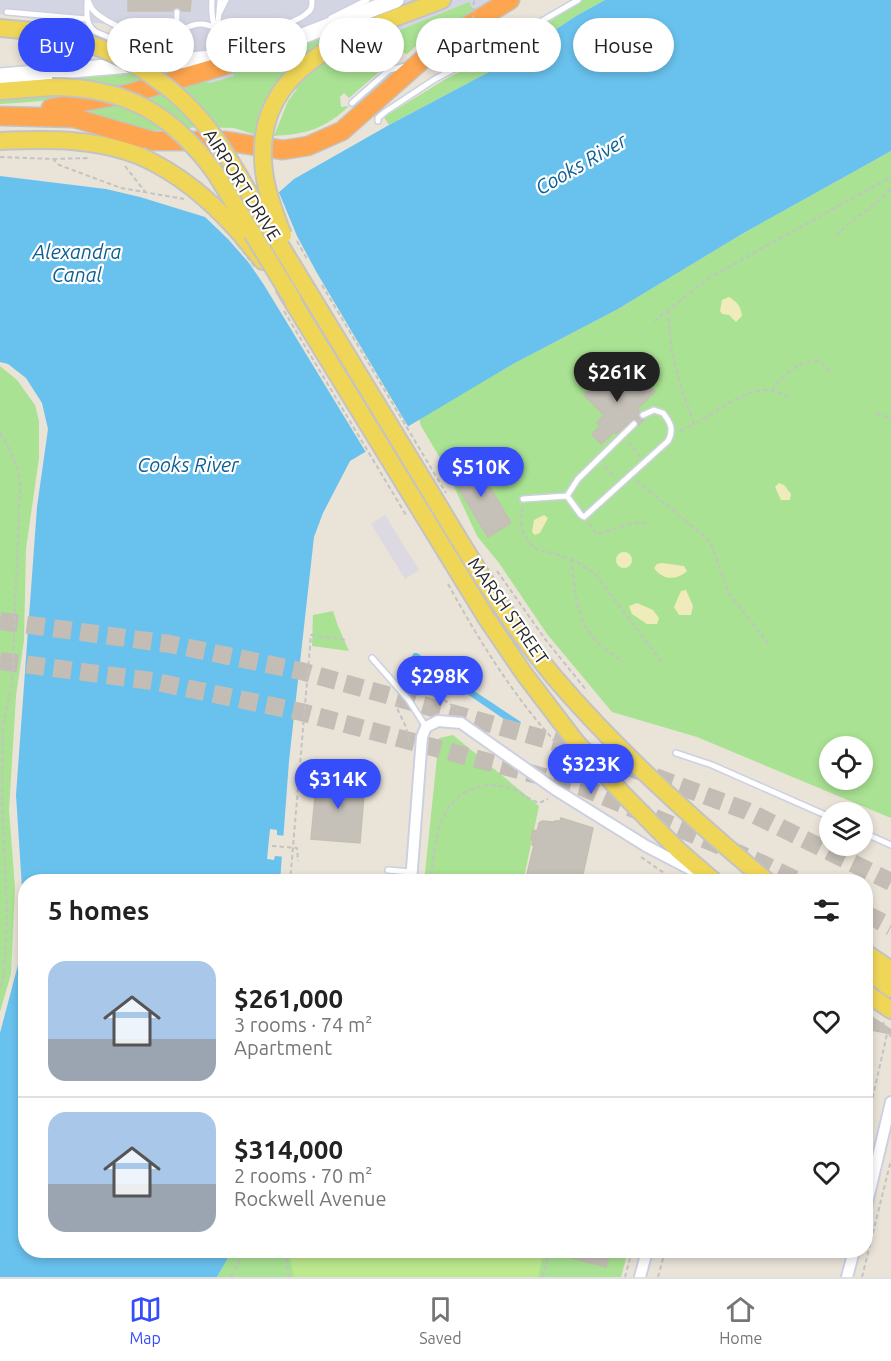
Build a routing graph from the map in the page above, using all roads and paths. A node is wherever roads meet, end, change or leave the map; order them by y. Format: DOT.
graph roads {
  1 [pos="88,0"];
  2 [pos="212,0"];
  3 [pos="220,0"];
  4 [pos="226,0"];
  5 [pos="312,0"];
  6 [pos="367,0"];
  7 [pos="396,0"];
  8 [pos="442,0"];
  9 [pos="453,0"];
  10 [pos="474,0"];
  11 [pos="510,0"];
  12 [pos="578,0"];
  13 [pos="420,9"];
  14 [pos="7,12"];
  15 [pos="177,12"];
  16 [pos="219,16"];
  17 [pos="75,18"];
  18 [pos="86,18"];
  19 [pos="177,18"];
  20 [pos="211,18"];
  21 [pos="297,18"];
  22 [pos="473,18"];
  23 [pos="480,18"];
  24 [pos="107,20"];
  25 [pos="0,28"];
  26 [pos="307,31"];
  27 [pos="307,33"];
  28 [pos="416,64"];
  29 [pos="107,67"];
  30 [pos="206,71"];
  31 [pos="0,76"];
  32 [pos="0,91"];
  33 [pos="352,103"];
  34 [pos="0,110"];
  35 [pos="0,116"];
  36 [pos="378,121"];
  37 [pos="0,141"];
  38 [pos="0,157"];
  39 [pos="125,166"];
  40 [pos="891,177"];
  41 [pos="891,187"];
  42 [pos="294,236"];
  43 [pos="836,236"];
  44 [pos="234,240"];
  45 [pos="310,264"];
  46 [pos="255,267"];
  47 [pos="315,287"];
  48 [pos="287,302"];
  49 [pos="668,310"];
  50 [pos="654,321"];
  51 [pos="832,373"];
  52 [pos="772,390"];
  53 [pos="788,396"];
  54 [pos="877,414"];
  55 [pos="643,415"];
  56 [pos="891,418"];
  57 [pos="634,424"];
  58 [pos="694,424"];
  59 [pos="0,432"];
  60 [pos="672,434"];
  61 [pos="622,435"];
  62 [pos="599,459"];
  63 [pos="646,462"];
  64 [pos="630,475"];
  65 [pos="621,484"];
  66 [pos="438,493"];
  67 [pos="567,496"];
  68 [pos="523,499"];
  69 [pos="411,509"];
  70 [pos="584,517"];
  71 [pos="648,524"];
  72 [pos="571,559"];
  73 [pos="491,565"];
  74 [pos="346,640"];
  75 [pos="769,644"];
  76 [pos="372,658"];
  77 [pos="623,662"];
  78 [pos="662,662"];
  79 [pos="592,697"];
  80 [pos="408,699"];
  81 [pos="458,711"];
  82 [pos="426,727"];
  83 [pos="410,750"];
  84 [pos="676,753"];
  85 [pos="570,760"];
  86 [pos="561,783"];
  87 [pos="1,798"];
  88 [pos="551,798"];
  89 [pos="819,812"];
  90 [pos="873,837"];
  91 [pos="891,845"];
  92 [pos="272,846"];
  93 [pos="298,861"];
  94 [pos="388,870"];
  95 [pos="291,874"];
  96 [pos="401,874"];
  97 [pos="411,874"];
  98 [pos="431,874"];
  99 [pos="700,874"];
  100 [pos="706,874"];
  101 [pos="769,874"];
  102 [pos="873,958"];
  103 [pos="891,970"];
  104 [pos="873,974"];
  105 [pos="891,988"];
  106 [pos="0,989"];
  107 [pos="873,998"];
  108 [pos="891,1010"];
  109 [pos="875,1017"];
  110 [pos="887,1034"];
  111 [pos="891,1036"];
  112 [pos="873,1096"];
  113 [pos="891,1101"];
  114 [pos="873,1159"];
  115 [pos="878,1160"];
  116 [pos="891,1160"];
  117 [pos="873,1180"];
  118 [pos="873,1233"];
  119 [pos="240,1258"];
  120 [pos="286,1258"];
  121 [pos="547,1258"];
  122 [pos="630,1258"];
  123 [pos="644,1258"];
  124 [pos="663,1258"];
  125 [pos="852,1258"];
  126 [pos="867,1258"];
  127 [pos="231,1277"];
  128 [pos="290,1277"];
  129 [pos="543,1277"];
  130 [pos="625,1277"];
  131 [pos="640,1277"];
  132 [pos="658,1277"];
  133 [pos="847,1277"];
  134 [pos="862,1277"];
  1 -- 18 [label="lane"];
  1 -- 24 [label="lane"];
  2 -- 20 [label="lane"];
  3 -- 16 [label="lane"];
  4 -- 16 [label="lane"];
  5 -- 21 [label="lane"];
  6 -- 26 [label="lane"];
  7 -- 27 [label="street"];
  8 -- 13 [label="main road"];
  9 -- 13 [label="main road"];
  10 -- 22 [label="path, bridge"];
  11 -- 23 [label="highway"];
  12 -- 36 [label="lane"];
  13 -- 47 [label="main road, bridge"];
  14 -- 17 [label="lane"];
  15 -- 19 [label="lane"];
  25 -- 47 [label="main road, AIRPORT DRIVE, bridge"];
  28 -- 33 [label="lane"];
  28 -- 35 [label="highway"];
  29 -- 31 [label="street"];
  30 -- 34 [label="highway"];
  32 -- 48 [label="main road, bridge"];
  37 -- 48 [label="main road, AIRPORT DRIVE, bridge"];
  38 -- 39 [label="path"];
  40 -- 49 [label="path"];
  41 -- 43 [label="path"];
  42 -- 45 [label="path, bridge"];
  44 -- 46 [label="path, bridge"];
  47 -- 66 [label="main road, MARSH STREET"];
  47 -- 66 [label="path, bridge"];
  48 -- 69 [label="main road, MARSH STREET"];
  48 -- 69 [label="path, bridge"];
  49 -- 50 [label="path"];
  49 -- 58 [label="path"];
  51 -- 52 [label="path"];
  52 -- 53 [label="path"];
  52 -- 58 [label="path"];
  54 -- 56 [label="path"];
  55 -- 60 [label="lane"];
  57 -- 61 [label="lane"];
  58 -- 60 [label="path"];
  59 -- 87 [label="path"];
  60 -- 63 [label="lane"];
  61 -- 62 [label="lane"];
  61 -- 63 [label="path"];
  62 -- 65 [label="path"];
  62 -- 67 [label="lane"];
  63 -- 64 [label="lane"];
  64 -- 65 [label="lane"];
  64 -- 75 [label="path"];
  65 -- 70 [label="lane"];
  66 -- 101 [label="main road, MARSH STREET"];
  67 -- 68 [label="lane"];
  67 -- 70 [label="lane"];
  68 -- 72 [label="path"];
  69 -- 100 [label="main road, MARSH STREET"];
  70 -- 71 [label="path"];
  72 -- 77 [label="path"];
  72 -- 78 [label="path"];
  73 -- 79 [label="path"];
  74 -- 95 [label="path"];
  76 -- 80 [label="lane"];
  80 -- 81 [label="path"];
  80 -- 82 [label="lane"];
  80 -- 83 [label="path"];
  82 -- 97 [label="street"];
  82 -- 99 [label="street, MARSH STREET"];
  84 -- 89 [label="lane"];
  85 -- 86 [label="path"];
  87 -- 106 [label="path"];
  88 -- 98 [label="path"];
  90 -- 91 [label="lane"];
  92 -- 93 [label="path"];
  94 -- 96 [label="lane"];
  102 -- 103 [label="main road"];
  104 -- 105 [label="main road"];
  107 -- 108 [label="main road"];
  109 -- 110 [label="path"];
  110 -- 111 [label="path"];
  110 -- 112 [label="path"];
  113 -- 115 [label="street"];
  114 -- 115 [label="street"];
  115 -- 117 [label="street"];
  116 -- 118 [label="path"];
  119 -- 127 [label="path"];
  120 -- 128 [label="path"];
  121 -- 129 [label="path"];
  122 -- 130 [label="path"];
  123 -- 131 [label="street"];
  124 -- 132 [label="path"];
  125 -- 133 [label="street"];
  126 -- 134 [label="path"];
}
